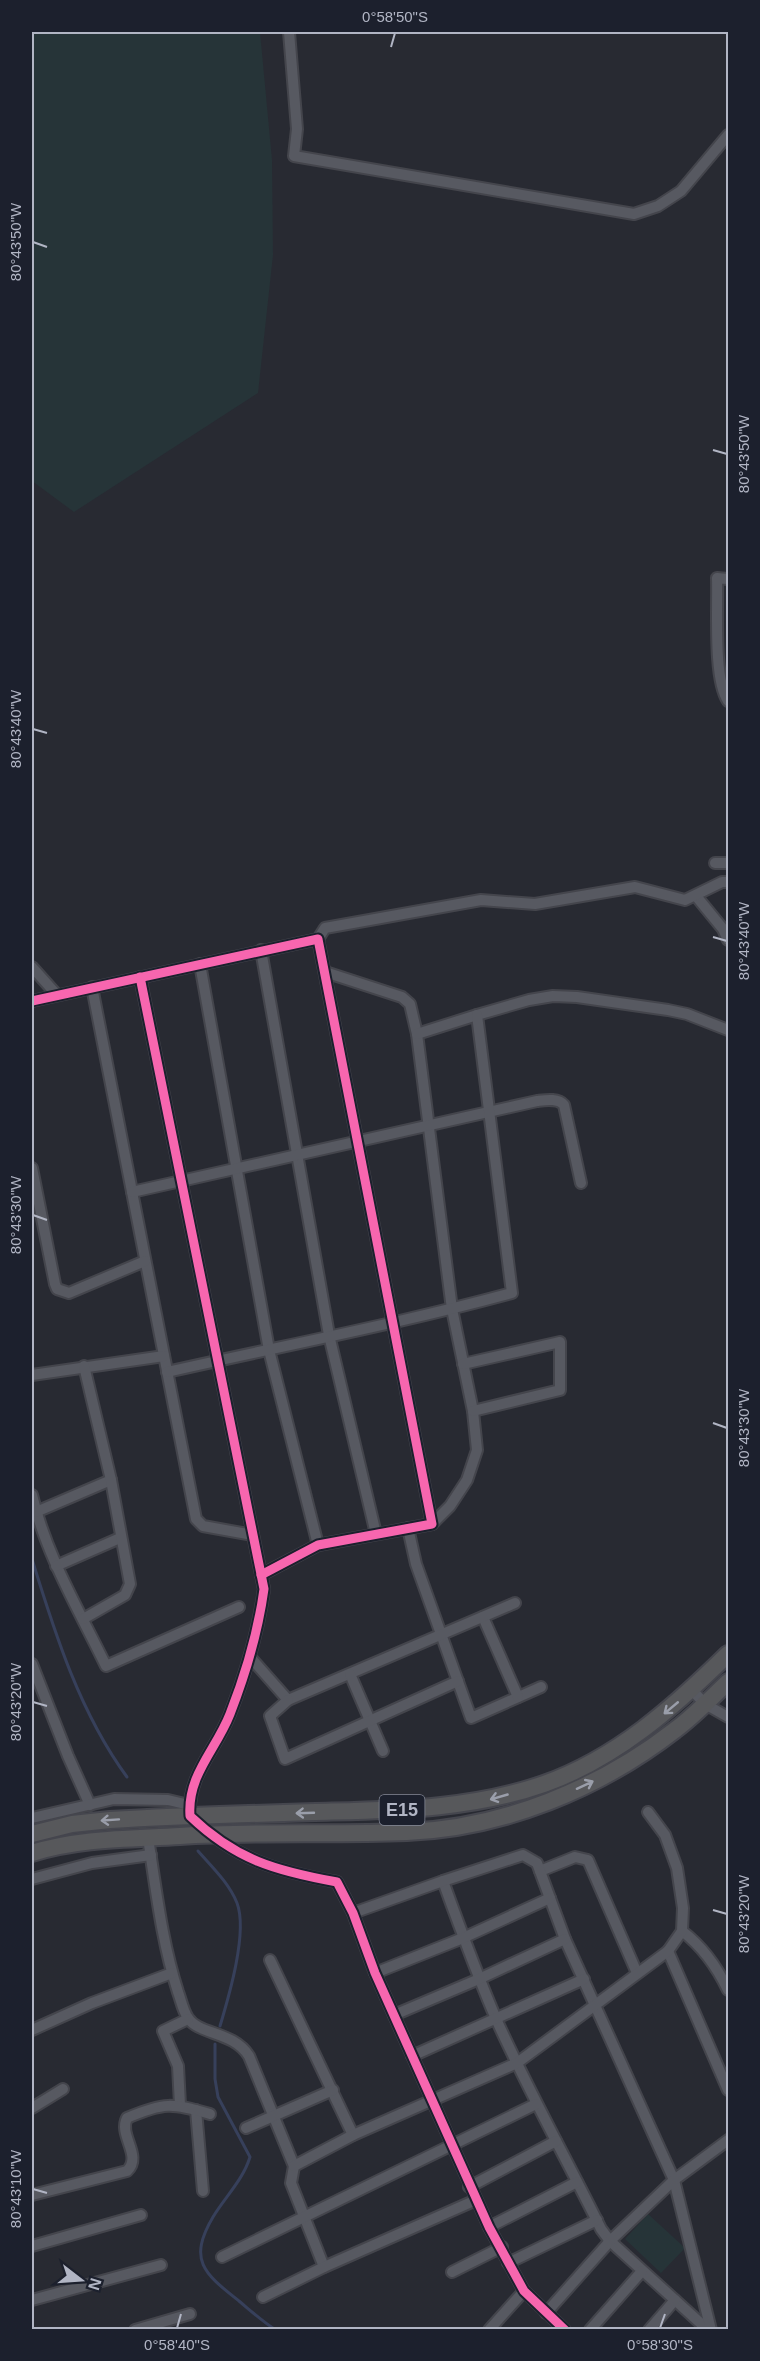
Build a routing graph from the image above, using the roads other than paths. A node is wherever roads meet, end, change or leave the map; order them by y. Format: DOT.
graph roads {
  1 [pos="289,32"];
  2 [pos="729,135"];
  3 [pos="729,579"];
  4 [pos="729,701"];
  5 [pos="715,863"];
  6 [pos="729,863"];
  7 [pos="729,882"];
  8 [pos="696,896"];
  9 [pos="318,939"];
  10 [pos="729,940"];
  11 [pos="261,951"];
  12 [pos="200,964"];
  13 [pos="32,967"];
  14 [pos="325,972"];
  15 [pos="140,976"];
  16 [pos="92,987"];
  17 [pos="57,995"];
  18 [pos="32,1001"];
  19 [pos="477,1015"];
  20 [pos="729,1030"];
  21 [pos="417,1034"];
  22 [pos="489,1112"];
  23 [pos="429,1125"];
  24 [pos="357,1141"];
  25 [pos="297,1155"];
  26 [pos="32,1168"];
  27 [pos="236,1169"];
  28 [pos="181,1181"];
  29 [pos="581,1183"];
  30 [pos="132,1192"];
  31 [pos="146,1261"];
  32 [pos="452,1309"];
  33 [pos="392,1324"];
  34 [pos="329,1335"];
  35 [pos="269,1350"];
  36 [pos="164,1356"];
  37 [pos="218,1360"];
  38 [pos="463,1364"];
  39 [pos="84,1366"];
  40 [pos="167,1372"];
  41 [pos="32,1375"];
  42 [pos="473,1411"];
  43 [pos="111,1480"];
  44 [pos="32,1495"];
  45 [pos="36,1512"];
  46 [pos="432,1524"];
  47 [pos="408,1528"];
  48 [pos="376,1534"];
  49 [pos="253,1535"];
  50 [pos="120,1538"];
  51 [pos="318,1545"];
  52 [pos="56,1566"];
  53 [pos="261,1575"];
  54 [pos="515,1603"];
  55 [pos="239,1607"];
  56 [pos="483,1617"];
  57 [pos="83,1619"];
  58 [pos="442,1635"];
  59 [pos="729,1654"];
  60 [pos="250,1657"];
  61 [pos="32,1664"];
  62 [pos="350,1674"];
  63 [pos="458,1681"];
  64 [pos="729,1684"];
  65 [pos="541,1688"];
  66 [pos="692,1690"];
  67 [pos="518,1697"];
  68 [pos="288,1700"];
  69 [pos="729,1701"];
  70 [pos="705,1704"];
  71 [pos="729,1717"];
  72 [pos="370,1721"];
  73 [pos="382,1751"];
  74 [pos="90,1805"];
  75 [pos="189,1810"];
  76 [pos="648,1812"];
  77 [pos="32,1818"];
  78 [pos="32,1834"];
  79 [pos="209,1834"];
  80 [pos="148,1838"];
  81 [pos="32,1854"];
  82 [pos="150,1855"];
  83 [pos="540,1871"];
  84 [pos="32,1880"];
  85 [pos="442,1881"];
  86 [pos="550,1898"];
  87 [pos="353,1913"];
  88 [pos="682,1931"];
  89 [pos="463,1938"];
  90 [pos="565,1939"];
  91 [pos="668,1951"];
  92 [pos="270,1960"];
  93 [pos="172,1973"];
  94 [pos="375,1973"];
  95 [pos="637,1973"];
  96 [pos="479,1979"];
  97 [pos="584,1979"];
  98 [pos="729,1990"];
  99 [pos="595,2004"];
  100 [pos="394,2015"];
  101 [pos="188,2019"];
  102 [pos="496,2020"];
  103 [pos="32,2030"];
  104 [pos="412,2056"];
  105 [pos="517,2063"];
  106 [pos="63,2089"];
  107 [pos="333,2090"];
  108 [pos="729,2090"];
  109 [pos="434,2100"];
  110 [pos="536,2104"];
  111 [pos="180,2105"];
  112 [pos="32,2108"];
  113 [pos="196,2110"];
  114 [pos="210,2114"];
  115 [pos="274,2116"];
  116 [pos="246,2128"];
  117 [pos="353,2135"];
  118 [pos="729,2140"];
  119 [pos="556,2141"];
  120 [pos="453,2146"];
  121 [pos="294,2166"];
  122 [pos="674,2180"];
  123 [pos="577,2182"];
  124 [pos="469,2187"];
  125 [pos="203,2191"];
  126 [pos="32,2195"];
  127 [pos="476,2200"];
  128 [pos="141,2215"];
  129 [pos="304,2218"];
  130 [pos="597,2220"];
  131 [pos="489,2227"];
  132 [pos="609,2241"];
  133 [pos="32,2246"];
  134 [pos="502,2247"];
  135 [pos="222,2257"];
  136 [pos="508,2263"];
  137 [pos="161,2265"];
  138 [pos="324,2267"];
  139 [pos="642,2271"];
  140 [pos="452,2272"];
  141 [pos="524,2291"];
  142 [pos="263,2297"];
  143 [pos="32,2300"];
  144 [pos="675,2300"];
  145 [pos="546,2313"];
  146 [pos="190,2314"];
  147 [pos="563,2329"];
  148 [pos="135,2330"];
  149 [pos="489,2330"];
  150 [pos="590,2330"];
  151 [pos="649,2330"];
  152 [pos="710,2330"];
  1 -- 2 [label="street"];
  3 -- 4 [label="street"];
  5 -- 6 [label="street"];
  7 -- 8 [label="street"];
  8 -- 9 [label="street"];
  8 -- 10 [label="street"];
  9 -- 11 [label="street"];
  9 -- 14 [label="street"];
  11 -- 12 [label="street"];
  11 -- 25 [label="street"];
  12 -- 15 [label="street"];
  12 -- 27 [label="street"];
  13 -- 17 [label="street"];
  14 -- 21 [label="street"];
  14 -- 24 [label="street"];
  15 -- 16 [label="street"];
  15 -- 28 [label="street"];
  16 -- 17 [label="street"];
  16 -- 30 [label="street"];
  17 -- 18 [label="street"];
  19 -- 20 [label="street"];
  19 -- 21 [label="street"];
  19 -- 22 [label="street"];
  21 -- 23 [label="street"];
  22 -- 23 [label="street"];
  22 -- 29 [label="street"];
  22 -- 32 [label="street"];
  23 -- 24 [label="street"];
  23 -- 32 [label="street"];
  24 -- 25 [label="street"];
  24 -- 33 [label="street"];
  25 -- 27 [label="street"];
  25 -- 34 [label="street"];
  26 -- 31 [label="street"];
  27 -- 28 [label="street"];
  27 -- 35 [label="street"];
  28 -- 30 [label="street"];
  28 -- 37 [label="street"];
  30 -- 31 [label="street"];
  31 -- 36 [label="street"];
  32 -- 33 [label="street"];
  32 -- 38 [label="street"];
  33 -- 34 [label="street"];
  33 -- 46 [label="street"];
  34 -- 35 [label="street"];
  34 -- 48 [label="street"];
  35 -- 37 [label="street"];
  35 -- 51 [label="street"];
  36 -- 39 [label="street"];
  36 -- 40 [label="street"];
  37 -- 40 [label="street"];
  37 -- 49 [label="street"];
  38 -- 42 [label="street"];
  38 -- 42 [label="street"];
  39 -- 41 [label="street"];
  39 -- 43 [label="street"];
  40 -- 49 [label="street"];
  42 -- 46 [label="street"];
  43 -- 45 [label="street"];
  43 -- 50 [label="street"];
  44 -- 45 [label="street"];
  45 -- 52 [label="street"];
  46 -- 47 [label="street"];
  47 -- 48 [label="street"];
  47 -- 58 [label="street"];
  48 -- 51 [label="street"];
  49 -- 53 [label="street"];
  50 -- 52 [label="street"];
  50 -- 57 [label="street"];
  51 -- 53 [label="street"];
  52 -- 57 [label="street"];
  53 -- 60 [label="street"];
  54 -- 56 [label="street"];
  55 -- 57 [label="street"];
  56 -- 58 [label="street"];
  56 -- 67 [label="street"];
  58 -- 62 [label="street"];
  58 -- 63 [label="street"];
  59 -- 66 [label="highway, E15"];
  60 -- 68 [label="street"];
  60 -- 75 [label="street"];
  61 -- 74 [label="street"];
  62 -- 68 [label="street"];
  62 -- 72 [label="street"];
  63 -- 67 [label="street"];
  63 -- 72 [label="street"];
  64 -- 69 [label="highway"];
  64 -- 70 [label="highway, E15"];
  65 -- 67 [label="street"];
  66 -- 70 [label="street"];
  66 -- 75 [label="highway, E15, one-way"];
  68 -- 72 [label="street"];
  70 -- 71 [label="street"];
  79 -- 70 [label="highway, E15, one-way"];
  72 -- 73 [label="street"];
  74 -- 75 [label="street"];
  74 -- 77 [label="street"];
  75 -- 78 [label="highway, E15, one-way"];
  75 -- 79 [label="street"];
  76 -- 88 [label="street"];
  79 -- 80 [label="highway, E15"];
  79 -- 87 [label="street"];
  80 -- 81 [label="highway, E15"];
  80 -- 82 [label="street"];
  82 -- 84 [label="street"];
  82 -- 93 [label="street"];
  83 -- 85 [label="street"];
  83 -- 86 [label="street"];
  83 -- 95 [label="street"];
  85 -- 87 [label="street"];
  85 -- 89 [label="street"];
  86 -- 89 [label="street"];
  86 -- 90 [label="street"];
  87 -- 94 [label="street"];
  88 -- 91 [label="street"];
  88 -- 98 [label="street"];
  89 -- 94 [label="street"];
  89 -- 96 [label="street"];
  90 -- 96 [label="street"];
  90 -- 97 [label="street"];
  91 -- 95 [label="street"];
  91 -- 108 [label="street"];
  92 -- 107 [label="street"];
  93 -- 101 [label="street"];
  93 -- 103 [label="street"];
  94 -- 100 [label="street"];
  95 -- 99 [label="street"];
  96 -- 100 [label="street"];
  96 -- 102 [label="street"];
  97 -- 99 [label="street"];
  97 -- 102 [label="street"];
  99 -- 105 [label="street"];
  99 -- 122 [label="street"];
  100 -- 104 [label="street"];
  101 -- 111 [label="street"];
  101 -- 115 [label="street"];
  102 -- 104 [label="street"];
  102 -- 105 [label="street"];
  104 -- 109 [label="street"];
  105 -- 109 [label="street"];
  105 -- 110 [label="street"];
  106 -- 112 [label="street"];
  107 -- 115 [label="street"];
  107 -- 117 [label="street"];
  109 -- 117 [label="street"];
  109 -- 120 [label="street"];
  110 -- 119 [label="street"];
  110 -- 120 [label="street"];
  111 -- 113 [label="street"];
  111 -- 126 [label="street"];
  113 -- 114 [label="street"];
  113 -- 125 [label="street"];
  115 -- 116 [label="street"];
  115 -- 121 [label="street"];
  117 -- 121 [label="street"];
  118 -- 122 [label="street"];
  119 -- 123 [label="street"];
  119 -- 124 [label="street"];
  120 -- 124 [label="street"];
  120 -- 129 [label="street"];
  121 -- 129 [label="street"];
  122 -- 132 [label="street"];
  122 -- 152 [label="street"];
  123 -- 130 [label="street"];
  123 -- 131 [label="street"];
  124 -- 127 [label="street"];
  127 -- 131 [label="street"];
  127 -- 138 [label="street"];
  128 -- 133 [label="street"];
  129 -- 135 [label="street"];
  129 -- 138 [label="street"];
  130 -- 132 [label="street"];
  130 -- 136 [label="street"];
  131 -- 134 [label="street"];
  132 -- 139 [label="street"];
  132 -- 145 [label="street"];
  134 -- 136 [label="street"];
  134 -- 140 [label="street"];
  136 -- 141 [label="street"];
  137 -- 143 [label="street"];
  138 -- 142 [label="street"];
  139 -- 144 [label="street"];
  139 -- 150 [label="street"];
  141 -- 145 [label="street"];
  141 -- 149 [label="street"];
  144 -- 151 [label="street"];
  144 -- 152 [label="street"];
  145 -- 147 [label="street"];
  146 -- 148 [label="street"];
}
